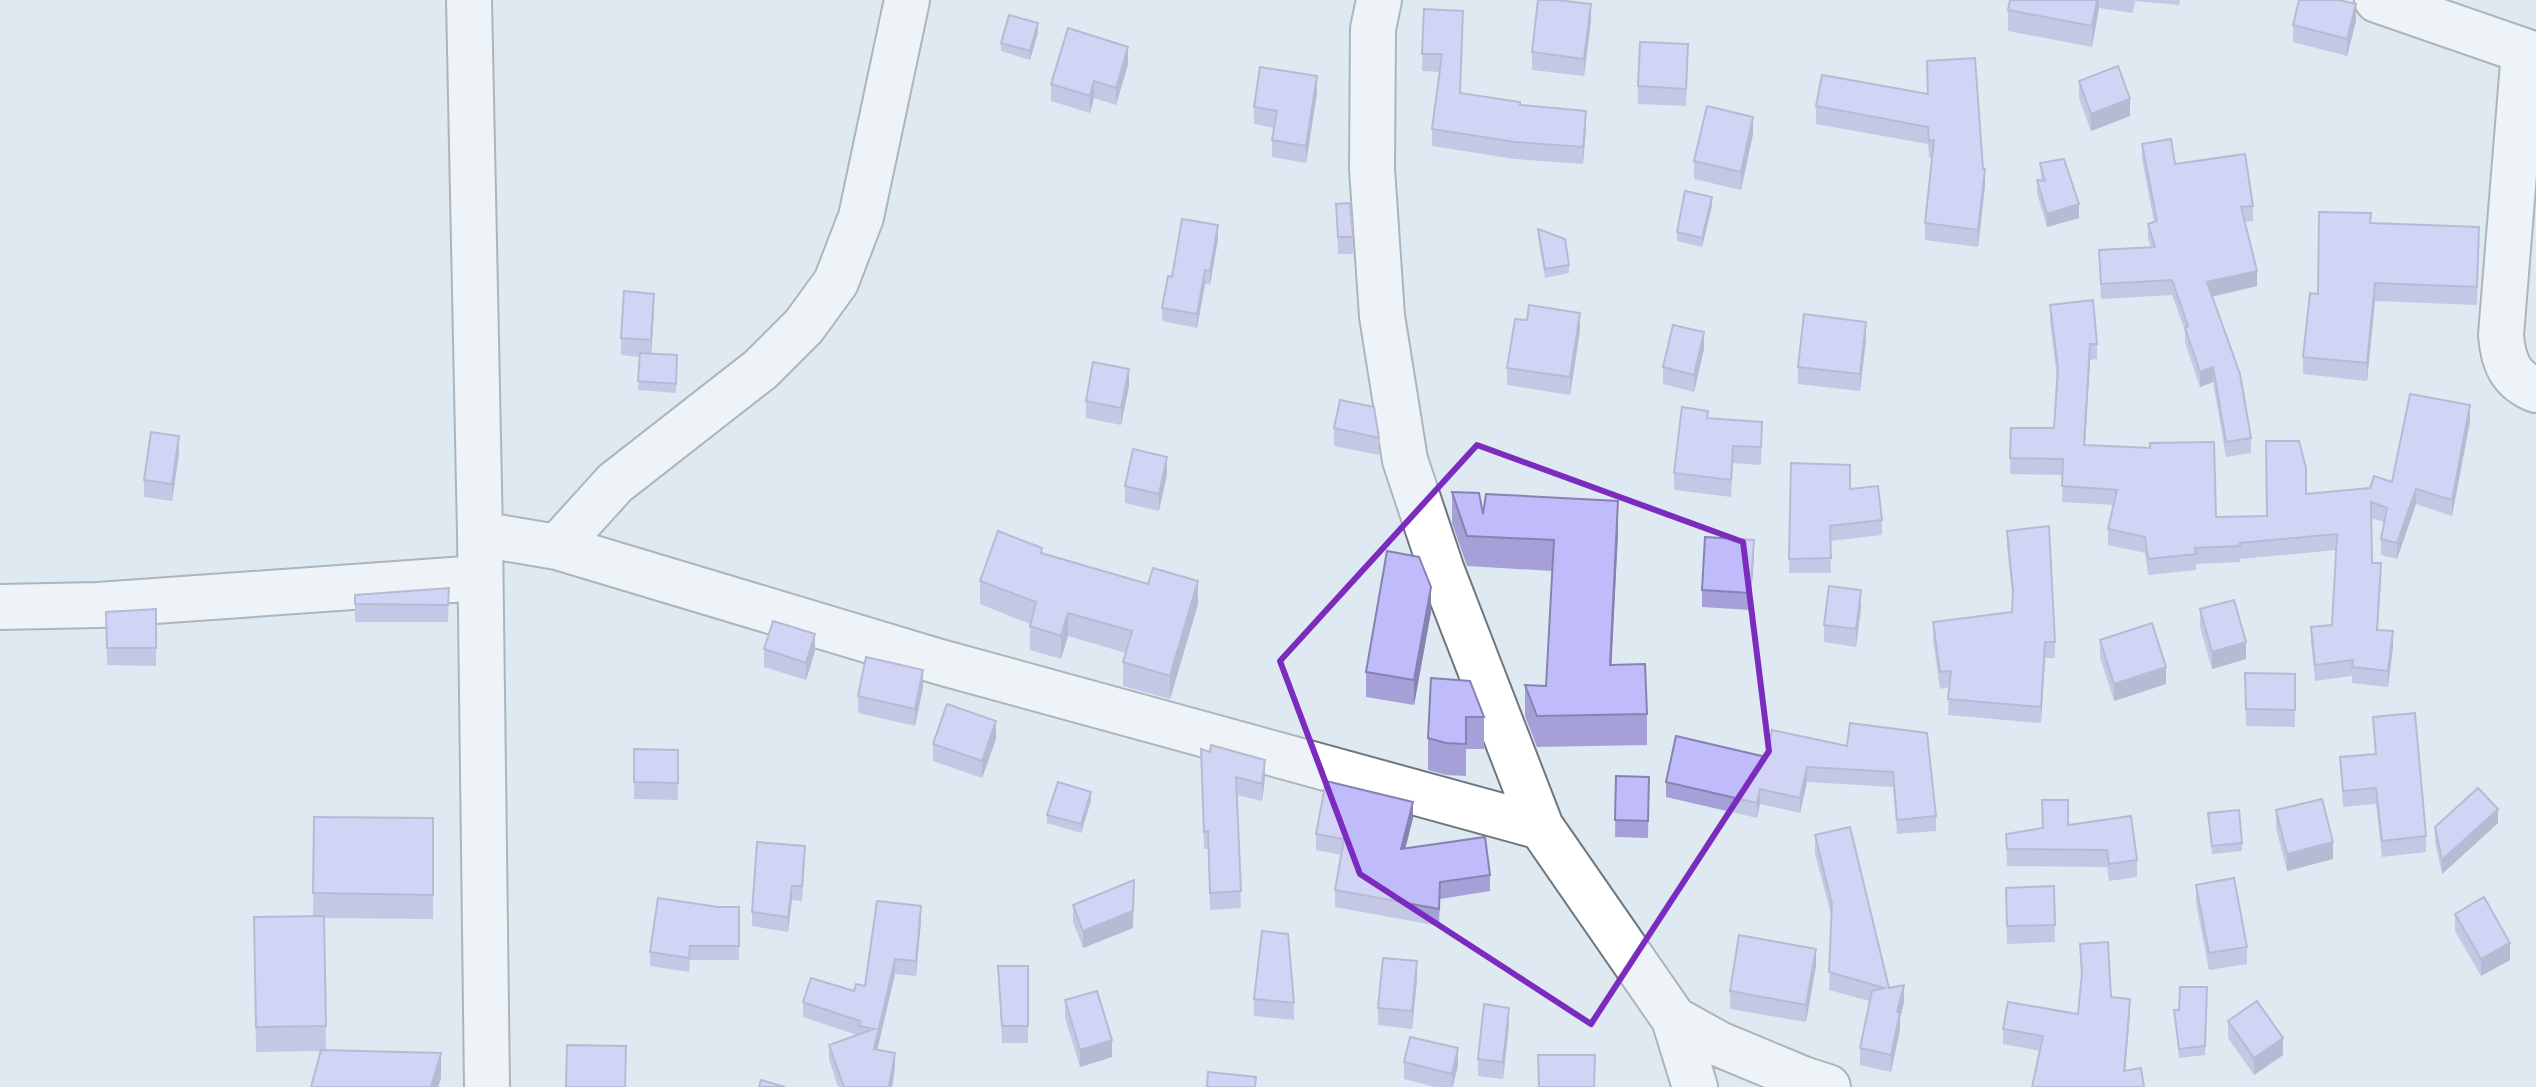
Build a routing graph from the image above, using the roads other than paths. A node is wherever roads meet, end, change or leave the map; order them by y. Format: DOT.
graph roads {
  1 [pos="469,0"];
  2 [pos="907,0"];
  3 [pos="1379,0"];
  4 [pos="2377,0"];
  5 [pos="2530,53"];
  6 [pos="2536,390"];
  7 [pos="480,534"];
  8 [pos="557,547"];
  9 [pos="480,578"];
  10 [pos="0,607"];
  11 [pos="1541,827"];
  12 [pos="1674,1019"];
  13 [pos="487,1087"];
  14 [pos="1695,1087"];
  15 [pos="1828,1087"];
  1 -- 7 [label="street"];
  2 -- 8 [label="street"];
  3 -- 11 [label="street"];
  4 -- 5 [label="street"];
  5 -- 6 [label="street"];
  7 -- 8 [label="street"];
  7 -- 9 [label="street"];
  8 -- 11 [label="street"];
  9 -- 10 [label="street"];
  9 -- 13 [label="street"];
  11 -- 12 [label="street"];
  12 -- 14 [label="street"];
  12 -- 15 [label="street"];
}
